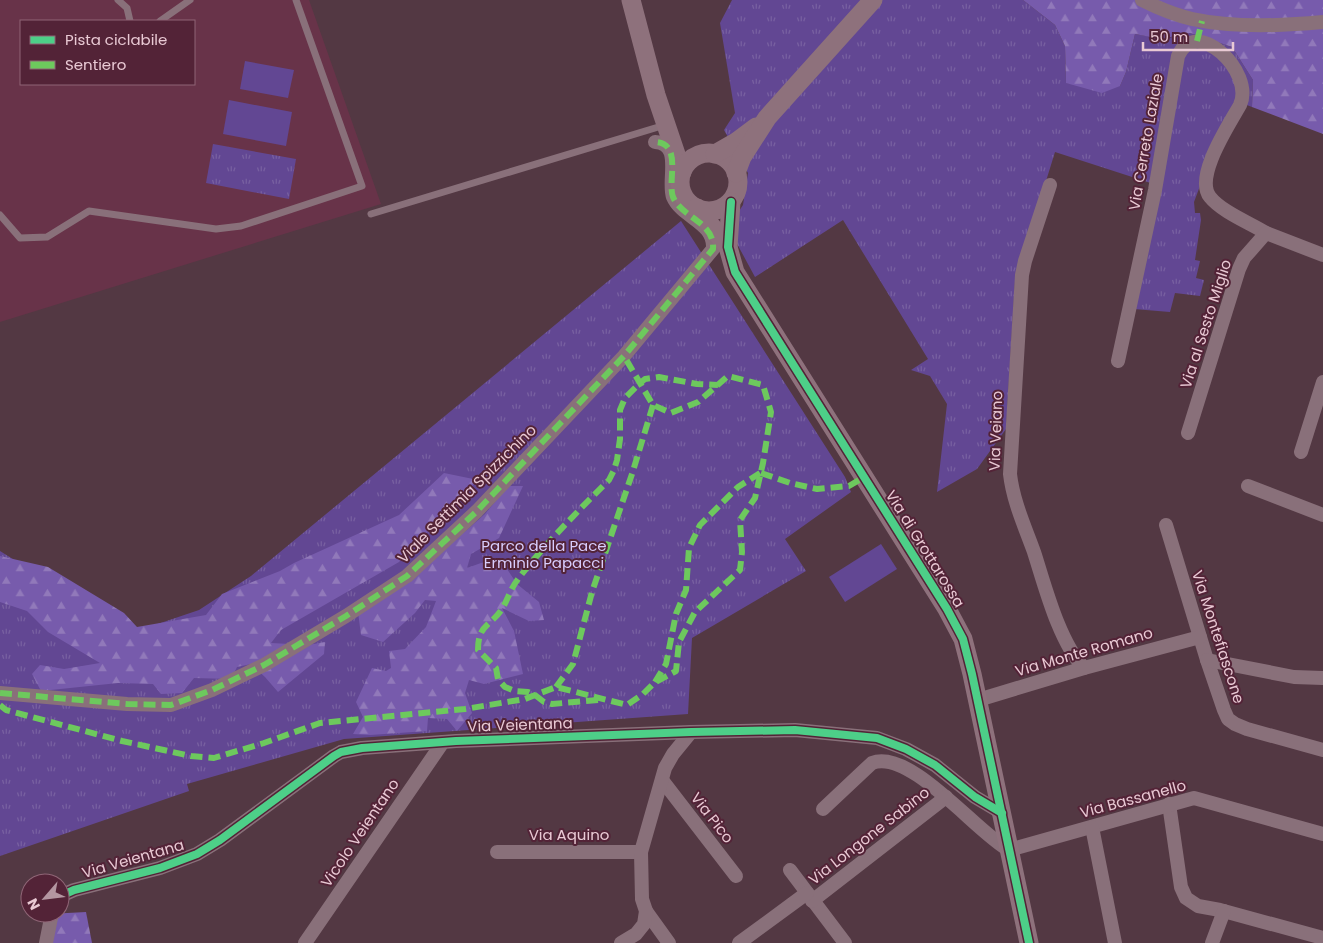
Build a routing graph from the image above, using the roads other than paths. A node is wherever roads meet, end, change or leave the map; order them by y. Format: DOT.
graph roads {
  1 [pos="118,0"];
  2 [pos="190,0"];
  3 [pos="296,0"];
  4 [pos="631,0"];
  5 [pos="873,0"];
  6 [pos="1142,0"];
  7 [pos="130,20"];
  8 [pos="161,20"];
  9 [pos="1323,22"];
  10 [pos="767,118"];
  11 [pos="666,126"];
  12 [pos="655,142"];
  13 [pos="709,154"];
  14 [pos="682,172"];
  15 [pos="736,173"];
  16 [pos="1050,185"];
  17 [pos="730,202"];
  18 [pos="697,208"];
  19 [pos="371,214"];
  20 [pos="0,215"];
  21 [pos="1266,232"];
  22 [pos="728,248"];
  23 [pos="1323,255"];
  24 [pos="1118,362"];
  25 [pos="1323,382"];
  26 [pos="1188,433"];
  27 [pos="1301,452"];
  28 [pos="1248,486"];
  29 [pos="1323,515"];
  30 [pos="1166,526"];
  31 [pos="1200,637"];
  32 [pos="1207,660"];
  33 [pos="1084,668"];
  34 [pos="1323,678"];
  35 [pos="0,693"];
  36 [pos="978,700"];
  37 [pos="691,732"];
  38 [pos="443,742"];
  39 [pos="1323,750"];
  40 [pos="662,780"];
  41 [pos="946,797"];
  42 [pos="1169,804"];
  43 [pos="823,809"];
  44 [pos="1002,813"];
  45 [pos="1092,827"];
  46 [pos="1323,834"];
  47 [pos="1009,850"];
  48 [pos="496,852"];
  49 [pos="642,852"];
  50 [pos="790,870"];
  51 [pos="736,876"];
  52 [pos="70,891"];
  53 [pos="809,897"];
  54 [pos="646,911"];
  55 [pos="1224,911"];
  56 [pos="50,923"];
  57 [pos="1323,938"];
  58 [pos="46,943"];
  59 [pos="305,943"];
  60 [pos="621,943"];
  61 [pos="670,943"];
  62 [pos="739,943"];
  63 [pos="845,943"];
  64 [pos="1029,943"];
  65 [pos="1115,943"];
  66 [pos="1212,943"];
  1 -- 7 [label="lane"];
  2 -- 8 [label="lane"];
  3 -- 20 [label="lane"];
  4 -- 11 [label="street"];
  5 -- 10 [label="street"];
  6 -- 9 [label="street"];
  10 -- 13 [label="street"];
  10 -- 15 [label="street"];
  11 -- 13 [label="street"];
  11 -- 14 [label="street"];
  11 -- 19 [label="lane"];
  12 -- 35 [label="street, Viale Settimia Spizzichino"];
  13 -- 14 [label="street"];
  13 -- 15 [label="street"];
  14 -- 18 [label="street"];
  15 -- 17 [label="street"];
  16 -- 33 [label="street, Via Veiano"];
  17 -- 18 [label="street"];
  17 -- 22 [label="street, Via di Grottarossa"];
  18 -- 22 [label="street, Via di Grottarossa"];
  21 -- 23 [label="street"];
  21 -- 24 [label="street, Via Cerreto Laziale"];
  21 -- 26 [label="street, Via al Sesto Miglio"];
  22 -- 36 [label="street, Via di Grottarossa"];
  25 -- 27 [label="street"];
  28 -- 29 [label="street"];
  30 -- 31 [label="street, Via Montefiascone"];
  31 -- 32 [label="street, Via Montefiascone"];
  31 -- 33 [label="street, Via Monte Romano"];
  32 -- 34 [label="street"];
  32 -- 39 [label="street, Via Montefiascone"];
  33 -- 36 [label="street, Via Monte Romano"];
  36 -- 44 [label="street, Via di Grottarossa"];
  37 -- 38 [label="street, Via Veientana"];
  37 -- 40 [label="street"];
  37 -- 44 [label="street, Via Veientana"];
  38 -- 52 [label="street, Via Veientana"];
  38 -- 59 [label="street, Vicolo Veientano"];
  40 -- 49 [label="street"];
  40 -- 51 [label="street, Via Pico"];
  41 -- 43 [label="street, Via Longone Sabino"];
  41 -- 47 [label="street, Via Longone Sabino"];
  41 -- 53 [label="street, Via Longone Sabino"];
  42 -- 45 [label="street, Via Bassanello"];
  42 -- 46 [label="street, Via Bassanello"];
  42 -- 55 [label="street"];
  44 -- 47 [label="street, Via di Grottarossa"];
  45 -- 47 [label="street, Via Bassanello"];
  45 -- 65 [label="street"];
  47 -- 64 [label="street, Via di Grottarossa"];
  48 -- 49 [label="street, Via Aquino"];
  49 -- 54 [label="street"];
  50 -- 53 [label="street"];
  53 -- 62 [label="street, Via Longone Sabino"];
  53 -- 63 [label="street"];
  54 -- 60 [label="street"];
  54 -- 61 [label="street"];
  55 -- 57 [label="street"];
  55 -- 66 [label="street"];
  56 -- 58 [label="street"];
}
